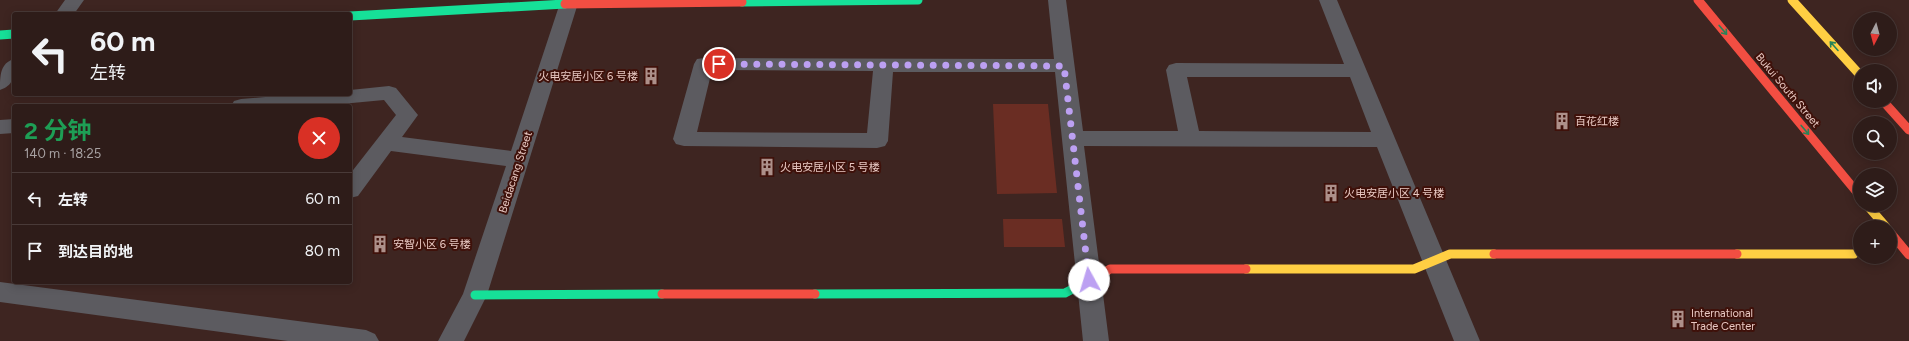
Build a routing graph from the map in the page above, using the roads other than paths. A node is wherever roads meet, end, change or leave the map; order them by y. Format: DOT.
graph roads {
  1 [pos="75,0"];
  2 [pos="918,0"];
  3 [pos="1057,0"];
  4 [pos="1328,0"];
  5 [pos="1698,0"];
  6 [pos="1792,0"];
  7 [pos="570,2"];
  8 [pos="66,12"];
  9 [pos="352,16"];
  10 [pos="12,34"];
  11 [pos="0,35"];
  12 [pos="884,65"];
  13 [pos="1064,66"];
  14 [pos="1853,67"];
  15 [pos="12,68"];
  16 [pos="1357,72"];
  17 [pos="0,83"];
  18 [pos="264,104"];
  19 [pos="1889,108"];
  20 [pos="12,126"];
  21 [pos="0,128"];
  22 [pos="1909,130"];
  23 [pos="1073,138"];
  24 [pos="1190,139"];
  25 [pos="1385,140"];
  26 [pos="386,143"];
  27 [pos="519,160"];
  28 [pos="352,187"];
  29 [pos="1853,188"];
  30 [pos="1873,212"];
  31 [pos="1880,220"];
  32 [pos="1897,240"];
  33 [pos="1853,254"];
  34 [pos="1909,255"];
  35 [pos="1434,260"];
  36 [pos="1089,280"];
  37 [pos="0,292"];
  38 [pos="475,295"];
  39 [pos="253,334"];
  40 [pos="366,341"];
  41 [pos="451,341"];
  42 [pos="1096,341"];
  43 [pos="1467,341"];
  1 -- 8 [label="street"];
  2 -- 7 [label="street"];
  3 -- 13 [label="street"];
  4 -- 16 [label="street"];
  5 -- 29 [label="street, Bukui South Street, one-way"];
  14 -- 6 [label="street, one-way"];
  7 -- 9 [label="street"];
  7 -- 27 [label="street, Beidacang Street"];
  10 -- 11 [label="street"];
  12 -- 12 [label="street"];
  12 -- 13 [label="street"];
  13 -- 23 [label="street"];
  15 -- 17 [label="street"];
  16 -- 24 [label="street"];
  16 -- 25 [label="street"];
  18 -- 26 [label="street"];
  19 -- 22 [label="street"];
  20 -- 21 [label="street"];
  23 -- 24 [label="street"];
  23 -- 36 [label="street"];
  24 -- 25 [label="street"];
  25 -- 35 [label="street"];
  26 -- 27 [label="street"];
  26 -- 28 [label="street"];
  27 -- 38 [label="street, Beidacang Street"];
  30 -- 31 [label="street"];
  32 -- 34 [label="street"];
  33 -- 35 [label="street"];
  35 -- 36 [label="street"];
  35 -- 43 [label="street"];
  36 -- 38 [label="street"];
  36 -- 42 [label="street"];
  37 -- 39 [label="street"];
  38 -- 41 [label="street, Beidacang Street"];
  39 -- 40 [label="street"];
}
